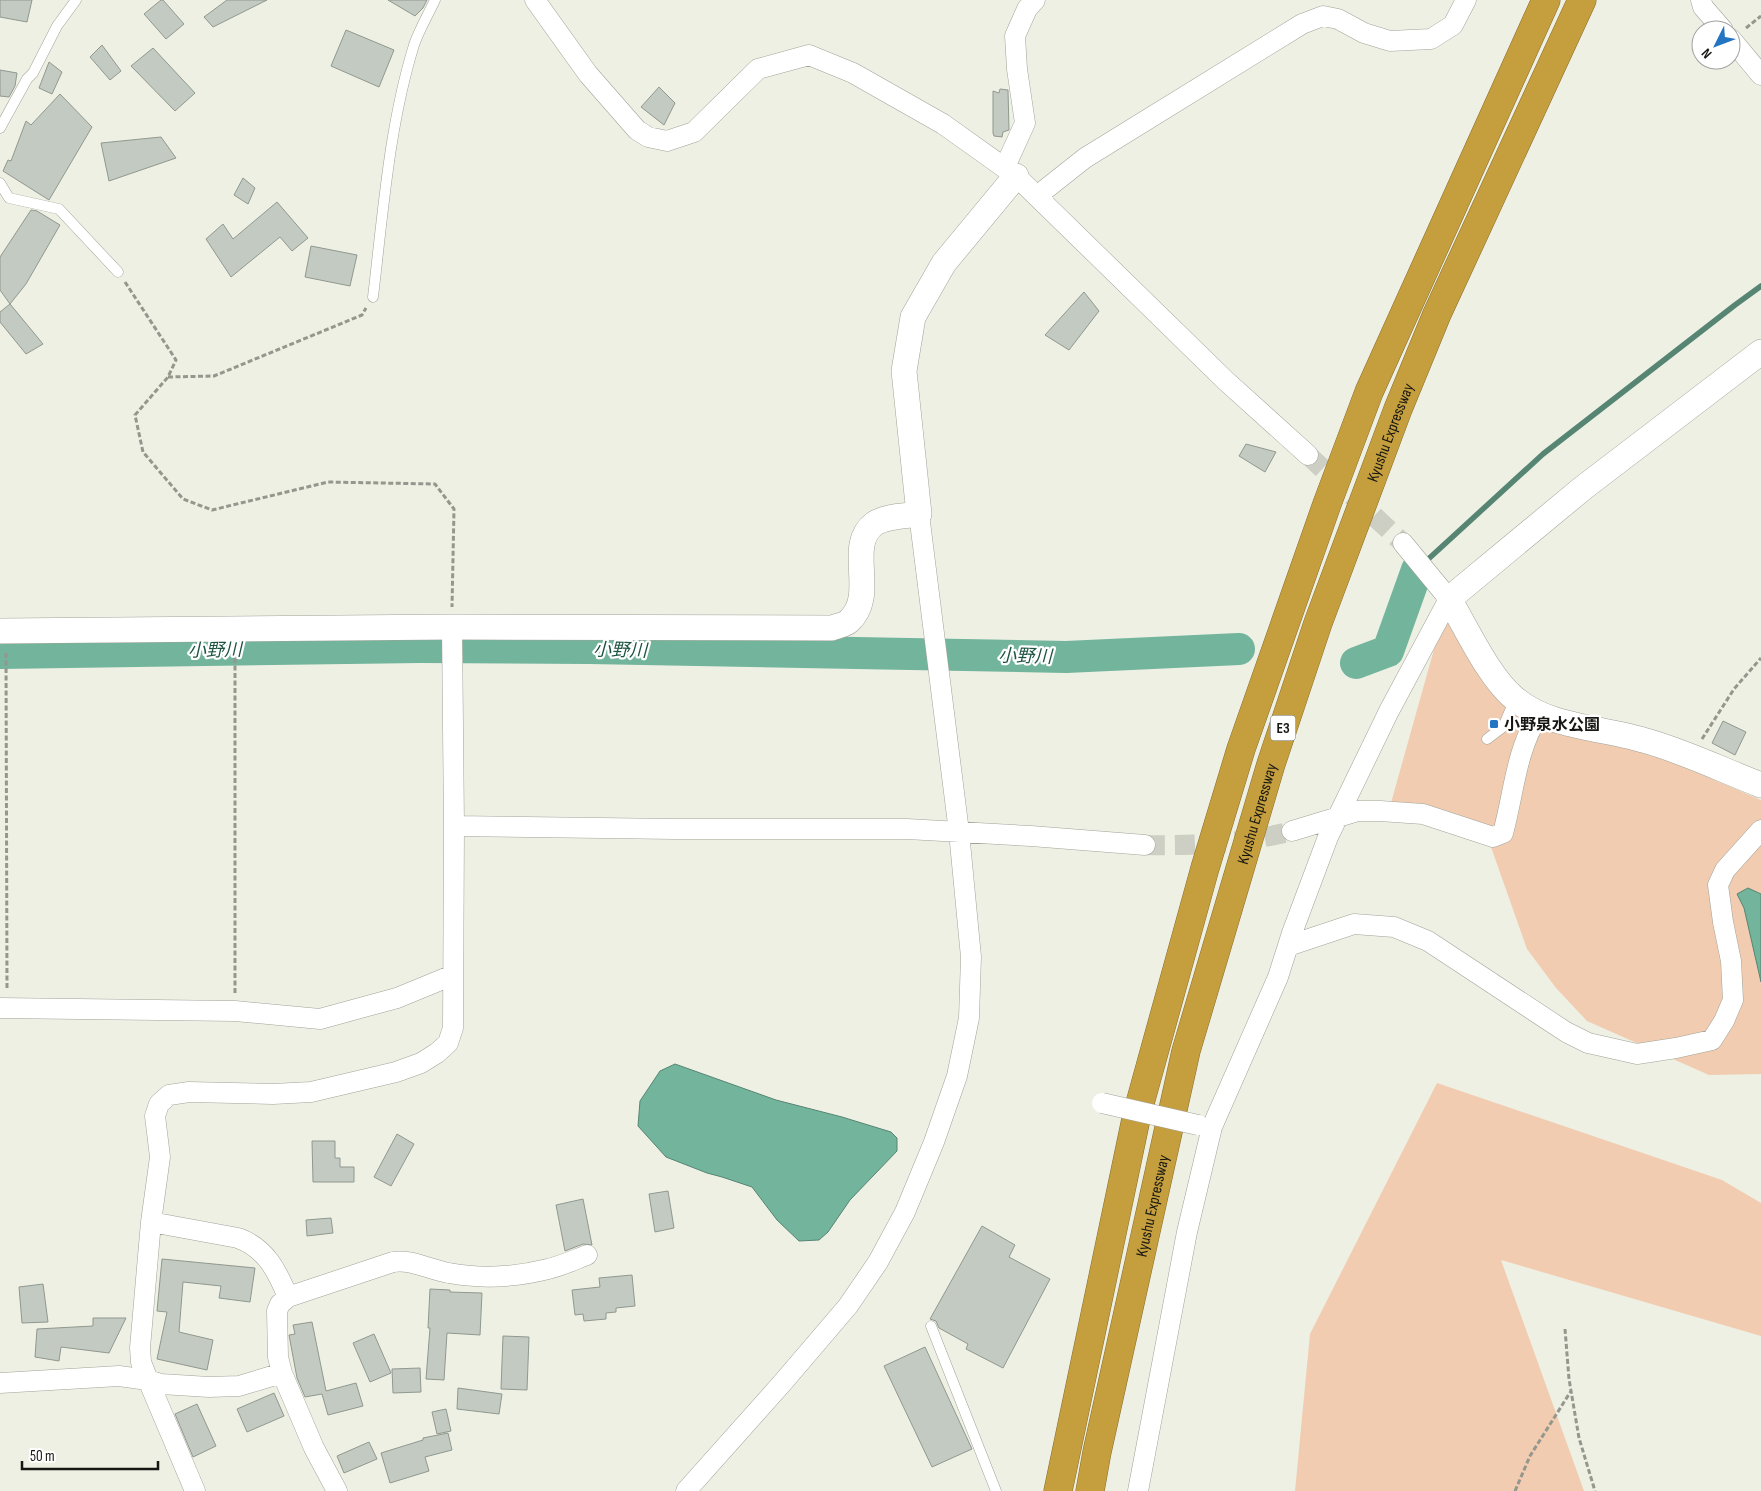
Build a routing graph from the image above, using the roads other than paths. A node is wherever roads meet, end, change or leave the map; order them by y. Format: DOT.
graph roads {
  1 [pos="76,0"];
  2 [pos="435,0"];
  3 [pos="535,0"];
  4 [pos="1035,0"];
  5 [pos="1466,0"];
  6 [pos="1546,0"];
  7 [pos="1582,0"];
  8 [pos="1701,0"];
  9 [pos="1714,20"];
  10 [pos="1741,51"];
  11 [pos="1761,75"];
  12 [pos="0,128"];
  13 [pos="1010,171"];
  14 [pos="0,183"];
  15 [pos="1037,196"];
  16 [pos="118,272"];
  17 [pos="372,297"];
  18 [pos="1761,352"];
  19 [pos="1308,455"];
  20 [pos="919,514"];
  21 [pos="1403,543"];
  22 [pos="1443,591"];
  23 [pos="452,633"];
  24 [pos="3,642"];
  25 [pos="1515,699"];
  26 [pos="1539,715"];
  27 [pos="1487,738"];
  28 [pos="1761,785"];
  29 [pos="1338,818"];
  30 [pos="454,826"];
  31 [pos="1761,830"];
  32 [pos="959,832"];
  33 [pos="1292,832"];
  34 [pos="1145,845"];
  35 [pos="1288,946"];
  36 [pos="453,976"];
  37 [pos="4,1008"];
  38 [pos="1102,1103"];
  39 [pos="1205,1126"];
  40 [pos="151,1222"];
  41 [pos="587,1255"];
  42 [pos="288,1296"];
  43 [pos="930,1326"];
  44 [pos="282,1372"];
  45 [pos="148,1380"];
  46 [pos="0,1383"];
  47 [pos="195,1491"];
  48 [pos="337,1491"];
  49 [pos="686,1491"];
  50 [pos="996,1491"];
  51 [pos="1058,1491"];
  52 [pos="1090,1491"];
  53 [pos="1138,1491"];
  1 -- 12 [label="lane"];
  2 -- 17 [label="lane"];
  3 -- 13 [label="street"];
  4 -- 13 [label="street"];
  5 -- 15 [label="street"];
  6 -- 51 [label="highway, Kyushu Expressway / E3"];
  7 -- 52 [label="highway, Kyushu Expressway / E3"];
  8 -- 9 [label="street"];
  10 -- 11 [label="street"];
  13 -- 15 [label="street"];
  13 -- 20 [label="street"];
  14 -- 16 [label="lane"];
  15 -- 19 [label="street"];
  18 -- 22 [label="street"];
  20 -- 23 [label="street"];
  20 -- 32 [label="street"];
  21 -- 22 [label="street"];
  22 -- 25 [label="street"];
  22 -- 29 [label="street"];
  23 -- 24 [label="street"];
  23 -- 30 [label="street"];
  25 -- 26 [label="street"];
  25 -- 27 [label="lane"];
  26 -- 28 [label="street"];
  26 -- 29 [label="street"];
  29 -- 33 [label="street"];
  29 -- 35 [label="street"];
  30 -- 32 [label="street"];
  30 -- 36 [label="street"];
  31 -- 35 [label="street"];
  32 -- 34 [label="street"];
  32 -- 49 [label="street"];
  35 -- 39 [label="street"];
  36 -- 37 [label="street"];
  36 -- 40 [label="street"];
  38 -- 39 [label="street, bridge"];
  39 -- 53 [label="street"];
  40 -- 42 [label="street"];
  40 -- 45 [label="street"];
  41 -- 42 [label="street"];
  42 -- 44 [label="street"];
  43 -- 50 [label="lane"];
  44 -- 45 [label="street"];
  44 -- 48 [label="street"];
  45 -- 46 [label="street"];
  45 -- 47 [label="street"];
}
